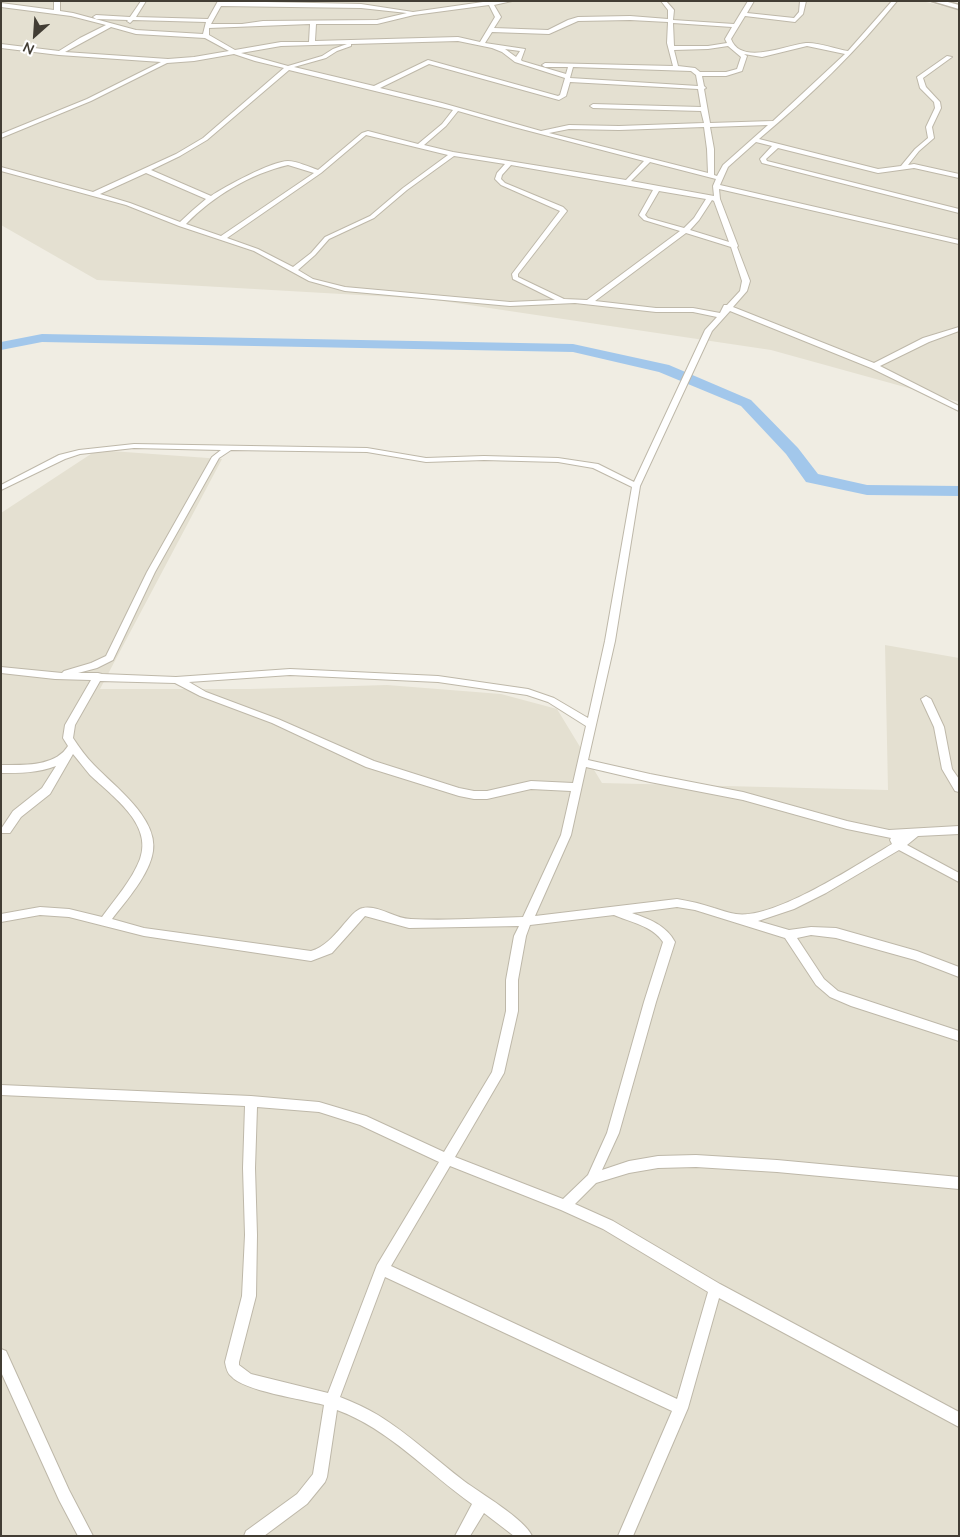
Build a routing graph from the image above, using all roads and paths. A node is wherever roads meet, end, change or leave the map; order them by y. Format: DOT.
graph roads {
  1 [pos="14,1"];
  2 [pos="57,1"];
  3 [pos="144,1"];
  4 [pos="510,1"];
  5 [pos="663,1"];
  6 [pos="751,1"];
  7 [pos="803,1"];
  8 [pos="894,1"];
  9 [pos="935,1"];
  10 [pos="220,2"];
  11 [pos="260,3"];
  12 [pos="490,3"];
  13 [pos="1,4"];
  14 [pos="362,4"];
  15 [pos="471,4"];
  16 [pos="959,7"];
  17 [pos="257,11"];
  18 [pos="57,12"];
  19 [pos="414,13"];
  20 [pos="744,14"];
  21 [pos="83,16"];
  22 [pos="134,17"];
  23 [pos="255,17"];
  24 [pos="670,19"];
  25 [pos="313,23"];
  26 [pos="362,23"];
  27 [pos="209,24"];
  28 [pos="253,24"];
  29 [pos="111,25"];
  30 [pos="736,26"];
  31 [pos="124,30"];
  32 [pos="490,30"];
  33 [pos="206,36"];
  34 [pos="360,42"];
  35 [pos="312,43"];
  36 [pos="482,44"];
  37 [pos="729,44"];
  38 [pos="1,46"];
  39 [pos="494,47"];
  40 [pos="672,48"];
  41 [pos="736,51"];
  42 [pos="234,52"];
  43 [pos="59,53"];
  44 [pos="849,53"];
  45 [pos="762,55"];
  46 [pos="324,57"];
  47 [pos="949,57"];
  48 [pos="168,61"];
  49 [pos="518,61"];
  50 [pos="528,64"];
  51 [pos="571,66"];
  52 [pos="742,66"];
  53 [pos="289,67"];
  54 [pos="676,68"];
  55 [pos="313,73"];
  56 [pos="699,74"];
  57 [pos="567,79"];
  58 [pos="703,88"];
  59 [pos="373,89"];
  60 [pos="593,106"];
  61 [pos="456,109"];
  62 [pos="704,109"];
  63 [pos="774,123"];
  64 [pos="708,124"];
  65 [pos="542,132"];
  66 [pos="1,136"];
  67 [pos="755,140"];
  68 [pos="420,145"];
  69 [pos="777,145"];
  70 [pos="453,154"];
  71 [pos="649,159"];
  72 [pos="509,164"];
  73 [pos="904,166"];
  74 [pos="1,169"];
  75 [pos="145,170"];
  76 [pos="319,172"];
  77 [pos="711,175"];
  78 [pos="959,176"];
  79 [pos="719,178"];
  80 [pos="627,182"];
  81 [pos="716,186"];
  82 [pos="657,188"];
  83 [pos="95,194"];
  84 [pos="714,198"];
  85 [pos="210,199"];
  86 [pos="959,211"];
  87 [pos="181,225"];
  88 [pos="684,232"];
  89 [pos="221,239"];
  90 [pos="959,242"];
  91 [pos="735,246"];
  92 [pos="294,270"];
  93 [pos="562,301"];
  94 [pos="589,302"];
  95 [pos="727,307"];
  96 [pos="720,315"];
  97 [pos="959,329"];
  98 [pos="874,366"];
  99 [pos="959,409"];
  100 [pos="229,448"];
  101 [pos="636,486"];
  102 [pos="1,488"];
  103 [pos="1,670"];
  104 [pos="55,676"];
  105 [pos="98,676"];
  106 [pos="176,680"];
  107 [pos="926,699"];
  108 [pos="590,724"];
  109 [pos="71,749"];
  110 [pos="582,762"];
  111 [pos="1,769"];
  112 [pos="575,787"];
  113 [pos="959,788"];
  114 [pos="6,830"];
  115 [pos="959,830"];
  116 [pos="917,831"];
  117 [pos="889,834"];
  118 [pos="899,845"];
  119 [pos="959,878"];
  120 [pos="611,910"];
  121 [pos="1,918"];
  122 [pos="734,919"];
  123 [pos="527,921"];
  124 [pos="104,922"];
  125 [pos="788,935"];
  126 [pos="959,972"];
  127 [pos="959,1036"];
  128 [pos="1,1090"];
  129 [pos="251,1101"];
  130 [pos="446,1159"];
  131 [pos="592,1179"];
  132 [pos="959,1183"];
  133 [pos="565,1206"];
  134 [pos="382,1269"];
  135 [pos="715,1289"];
  136 [pos="1,1356"];
  137 [pos="331,1402"];
  138 [pos="681,1408"];
  139 [pos="959,1420"];
  140 [pos="482,1502"];
  141 [pos="86,1536"];
  142 [pos="250,1536"];
  143 [pos="462,1536"];
  144 [pos="525,1536"];
  145 [pos="625,1536"];
  1 -- 13 [label="street"];
  2 -- 18 [label="street"];
  3 -- 22 [label="street"];
  4 -- 12 [label="street"];
  5 -- 24 [label="street"];
  6 -- 20 [label="street"];
  7 -- 20 [label="street"];
  8 -- 44 [label="street"];
  9 -- 16 [label="street"];
  10 -- 11 [label="street"];
  10 -- 27 [label="street"];
  11 -- 14 [label="street"];
  11 -- 17 [label="street"];
  12 -- 15 [label="street"];
  12 -- 32 [label="street"];
  13 -- 18 [label="street"];
  14 -- 19 [label="street"];
  15 -- 19 [label="street"];
  18 -- 21 [label="street"];
  19 -- 26 [label="street"];
  20 -- 30 [label="street"];
  21 -- 22 [label="street"];
  21 -- 29 [label="street"];
  22 -- 27 [label="street"];
  22 -- 31 [label="street"];
  23 -- 28 [label="street"];
  24 -- 30 [label="street"];
  24 -- 32 [label="street"];
  24 -- 40 [label="street"];
  25 -- 26 [label="street"];
  25 -- 28 [label="street"];
  25 -- 35 [label="street"];
  26 -- 34 [label="street"];
  27 -- 28 [label="street"];
  27 -- 33 [label="street"];
  29 -- 31 [label="street"];
  29 -- 43 [label="street"];
  30 -- 37 [label="street"];
  31 -- 33 [label="street"];
  32 -- 36 [label="street"];
  33 -- 42 [label="street"];
  34 -- 35 [label="street"];
  34 -- 36 [label="street"];
  34 -- 46 [label="street"];
  35 -- 42 [label="street"];
  36 -- 39 [label="street"];
  37 -- 40 [label="street"];
  37 -- 41 [label="street"];
  38 -- 43 [label="street"];
  39 -- 49 [label="street"];
  39 -- 49 [label="street"];
  40 -- 54 [label="street"];
  41 -- 45 [label="street"];
  41 -- 52 [label="street"];
  42 -- 48 [label="street"];
  42 -- 53 [label="street"];
  43 -- 48 [label="street"];
  44 -- 45 [label="street"];
  44 -- 63 [label="street"];
  45 -- 52 [label="street"];
  46 -- 53 [label="street"];
  46 -- 55 [label="street"];
  47 -- 73 [label="street"];
  48 -- 66 [label="street"];
  49 -- 50 [label="street"];
  50 -- 51 [label="street"];
  50 -- 57 [label="street"];
  51 -- 54 [label="street"];
  51 -- 57 [label="street"];
  52 -- 56 [label="street"];
  53 -- 55 [label="street"];
  53 -- 75 [label="street"];
  54 -- 56 [label="street"];
  55 -- 59 [label="street"];
  56 -- 58 [label="street"];
  57 -- 58 [label="street"];
  57 -- 59 [label="street"];
  58 -- 62 [label="street"];
  59 -- 61 [label="street"];
  60 -- 62 [label="street"];
  61 -- 65 [label="street"];
  61 -- 68 [label="street"];
  62 -- 64 [label="street"];
  63 -- 64 [label="street"];
  63 -- 67 [label="street"];
  64 -- 65 [label="street"];
  64 -- 77 [label="street"];
  65 -- 71 [label="street"];
  67 -- 69 [label="street"];
  67 -- 79 [label="street"];
  68 -- 70 [label="street"];
  68 -- 76 [label="street"];
  69 -- 73 [label="street"];
  69 -- 86 [label="street"];
  70 -- 72 [label="street"];
  70 -- 92 [label="street"];
  71 -- 77 [label="street"];
  71 -- 80 [label="street"];
  72 -- 80 [label="street"];
  72 -- 93 [label="street"];
  73 -- 78 [label="street"];
  74 -- 83 [label="street"];
  75 -- 83 [label="street"];
  75 -- 85 [label="street"];
  76 -- 85 [label="street"];
  76 -- 89 [label="street"];
  77 -- 79 [label="street"];
  79 -- 81 [label="street"];
  80 -- 82 [label="street"];
  81 -- 84 [label="street"];
  81 -- 90 [label="street"];
  82 -- 84 [label="street"];
  82 -- 88 [label="street"];
  83 -- 87 [label="street"];
  84 -- 88 [label="street"];
  84 -- 91 [label="street"];
  85 -- 87 [label="street"];
  87 -- 89 [label="street"];
  88 -- 91 [label="street"];
  88 -- 94 [label="street"];
  89 -- 92 [label="street"];
  91 -- 95 [label="street"];
  92 -- 93 [label="street"];
  93 -- 94 [label="street"];
  94 -- 96 [label="street"];
  95 -- 96 [label="street"];
  95 -- 98 [label="street"];
  96 -- 101 [label="street"];
  97 -- 98 [label="street"];
  98 -- 99 [label="street"];
  100 -- 101 [label="street"];
  100 -- 102 [label="street"];
  100 -- 104 [label="street"];
  101 -- 108 [label="street"];
  103 -- 104 [label="street"];
  104 -- 105 [label="street"];
  105 -- 106 [label="street"];
  105 -- 109 [label="street"];
  106 -- 108 [label="street"];
  106 -- 112 [label="street"];
  107 -- 113 [label="street"];
  108 -- 110 [label="street"];
  109 -- 111 [label="street"];
  109 -- 114 [label="street"];
  109 -- 124 [label="street"];
  110 -- 112 [label="street"];
  110 -- 117 [label="street"];
  112 -- 123 [label="street"];
  115 -- 116 [label="street"];
  116 -- 117 [label="street"];
  116 -- 118 [label="street"];
  117 -- 118 [label="street"];
  118 -- 119 [label="street"];
  118 -- 122 [label="street"];
  120 -- 122 [label="street"];
  120 -- 123 [label="street"];
  120 -- 131 [label="street"];
  121 -- 124 [label="street"];
  122 -- 125 [label="street"];
  123 -- 124 [label="street"];
  123 -- 130 [label="street"];
  125 -- 126 [label="street"];
  125 -- 127 [label="street"];
  128 -- 129 [label="street"];
  129 -- 130 [label="street"];
  129 -- 137 [label="street"];
  130 -- 133 [label="street"];
  130 -- 134 [label="street"];
  131 -- 132 [label="street"];
  131 -- 133 [label="street"];
  133 -- 135 [label="street"];
  134 -- 137 [label="street"];
  134 -- 138 [label="street"];
  135 -- 138 [label="street"];
  135 -- 139 [label="street"];
  136 -- 141 [label="street"];
  137 -- 140 [label="street"];
  137 -- 142 [label="street"];
  138 -- 145 [label="street"];
  140 -- 143 [label="street"];
  140 -- 144 [label="street"];
}
